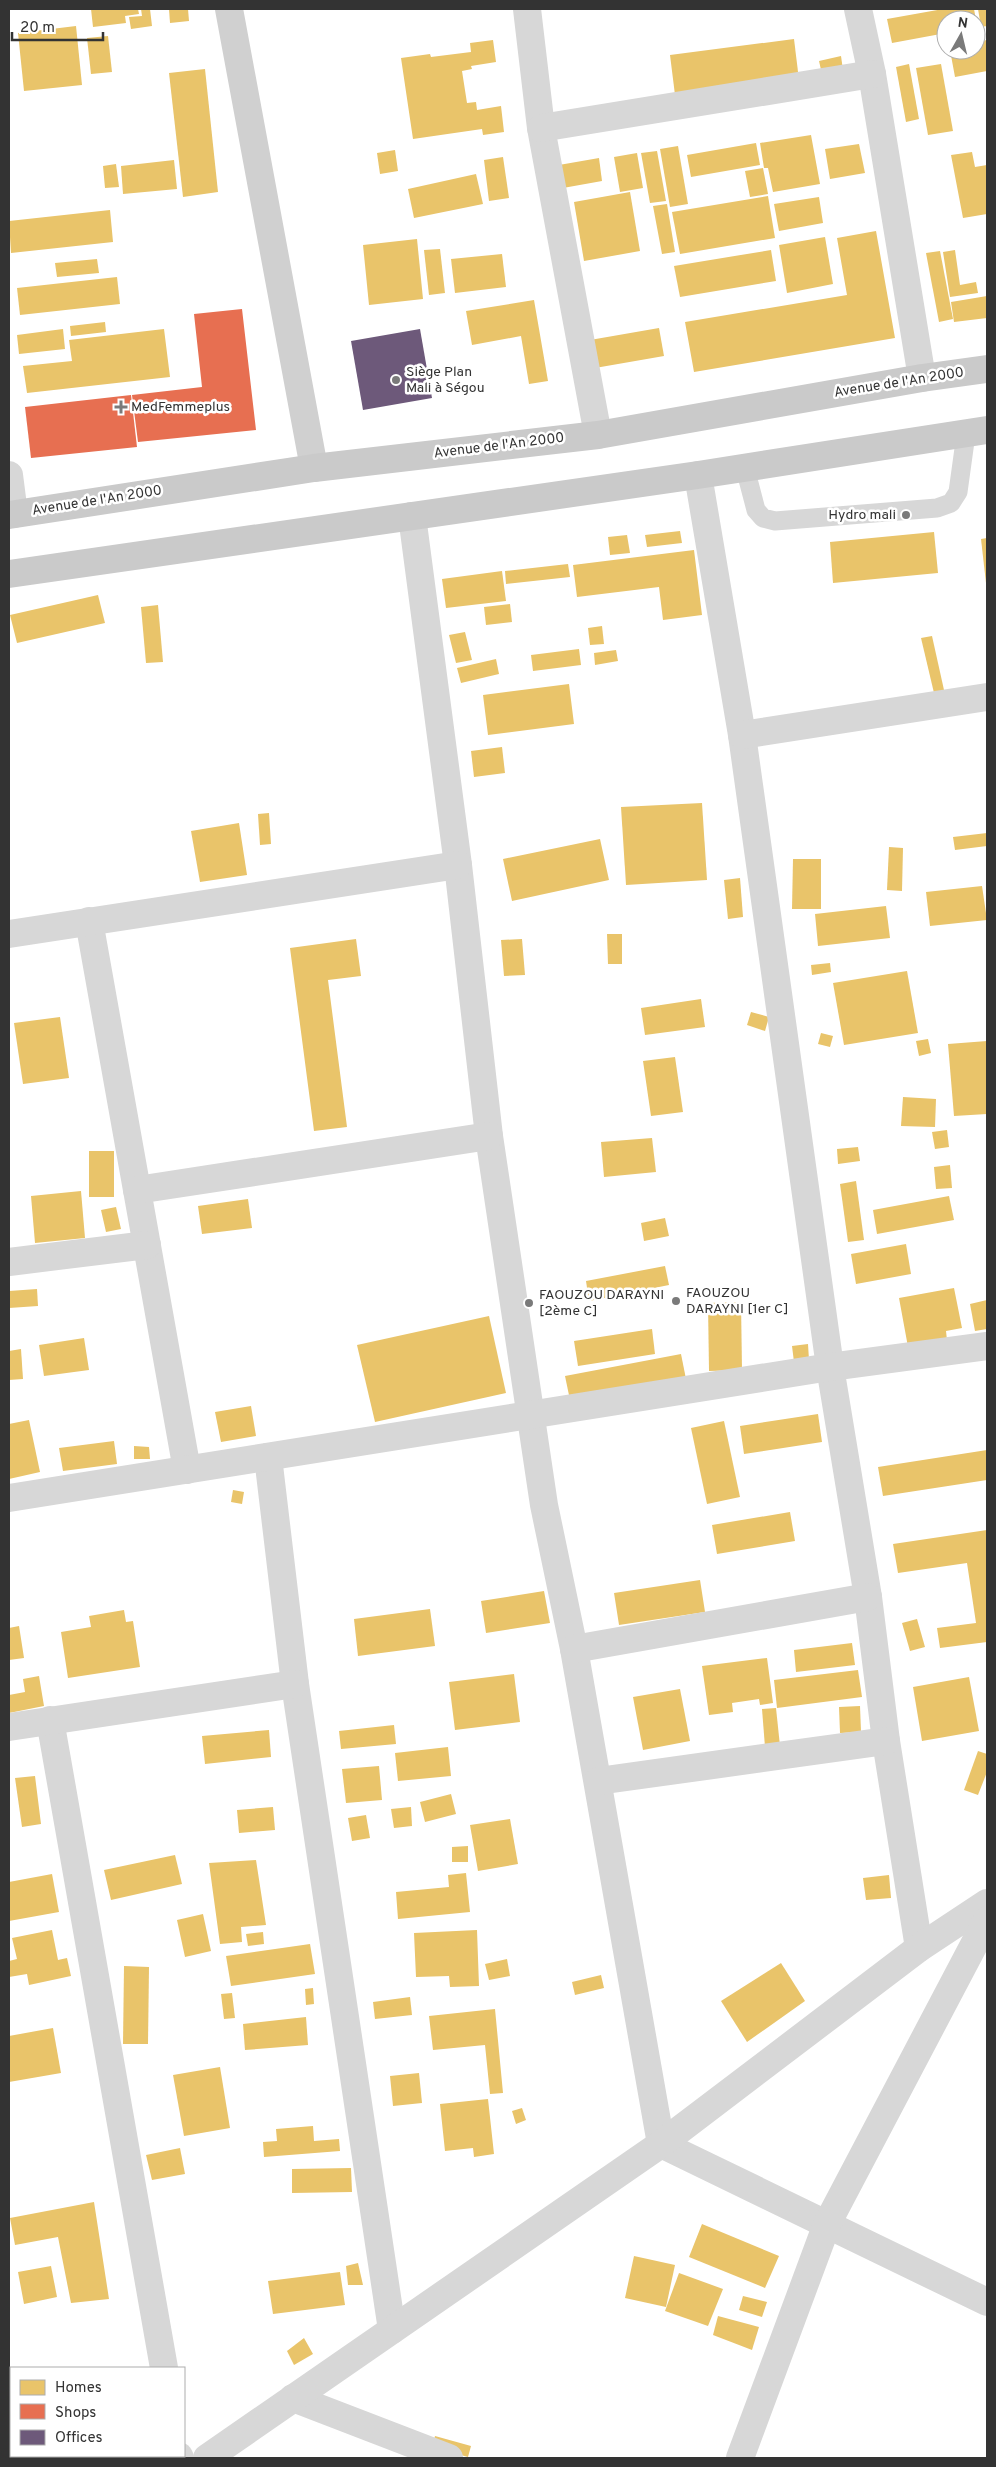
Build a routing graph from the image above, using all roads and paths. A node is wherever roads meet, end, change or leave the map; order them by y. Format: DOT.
graph roads {
  1 [pos="229,9"];
  2 [pos="527,9"];
  3 [pos="858,9"];
  4 [pos="872,74"];
  5 [pos="541,128"];
  6 [pos="987,369"];
  7 [pos="922,378"];
  8 [pos="977,432"];
  9 [pos="598,435"];
  10 [pos="314,468"];
  11 [pos="745,468"];
  12 [pos="9,475"];
  13 [pos="698,476"];
  14 [pos="12,514"];
  15 [pos="412,516"];
  16 [pos="9,574"];
  17 [pos="987,697"];
  18 [pos="742,735"];
  19 [pos="458,865"];
  20 [pos="89,921"];
  21 [pos="9,934"];
  22 [pos="489,1136"];
  23 [pos="137,1190"];
  24 [pos="147,1245"];
  25 [pos="9,1262"];
  26 [pos="987,1346"];
  27 [pos="830,1367"];
  28 [pos="531,1414"];
  29 [pos="268,1457"];
  30 [pos="187,1470"];
  31 [pos="9,1498"];
  32 [pos="868,1597"];
  33 [pos="574,1649"];
  34 [pos="295,1684"];
  35 [pos="50,1720"];
  36 [pos="9,1726"];
  37 [pos="886,1741"];
  38 [pos="598,1781"];
  39 [pos="987,1903"];
  40 [pos="987,1920"];
  41 [pos="918,1948"];
  42 [pos="661,2144"];
  43 [pos="827,2224"];
  44 [pos="987,2302"];
  45 [pos="392,2330"];
  46 [pos="164,2367"];
  47 [pos="293,2398"];
  48 [pos="207,2458"];
  49 [pos="449,2458"];
  50 [pos="740,2458"];
  1 -- 10 [label="street"];
  2 -- 5 [label="street"];
  3 -- 4 [label="street"];
  4 -- 5 [label="street"];
  4 -- 7 [label="street"];
  5 -- 9 [label="street"];
  6 -- 7 [label="main road, Avenue de l'An 2000"];
  7 -- 9 [label="main road, Avenue de l'An 2000"];
  8 -- 11 [label="main road"];
  8 -- 11 [label="lane"];
  9 -- 10 [label="main road, Avenue de l'An 2000"];
  10 -- 14 [label="main road, Avenue de l'An 2000"];
  11 -- 13 [label="main road"];
  12 -- 14 [label="street"];
  13 -- 15 [label="main road"];
  13 -- 18 [label="street"];
  15 -- 16 [label="main road"];
  15 -- 19 [label="street"];
  17 -- 18 [label="street"];
  18 -- 27 [label="street"];
  19 -- 20 [label="street"];
  19 -- 22 [label="street"];
  20 -- 21 [label="street"];
  20 -- 23 [label="street"];
  22 -- 23 [label="street"];
  22 -- 28 [label="street"];
  23 -- 24 [label="street"];
  24 -- 25 [label="street"];
  24 -- 30 [label="street"];
  26 -- 27 [label="street"];
  27 -- 28 [label="street"];
  27 -- 32 [label="street"];
  28 -- 29 [label="street"];
  28 -- 33 [label="street"];
  29 -- 30 [label="street"];
  29 -- 34 [label="street"];
  30 -- 31 [label="street"];
  32 -- 33 [label="street"];
  32 -- 37 [label="street"];
  33 -- 38 [label="street"];
  34 -- 35 [label="street"];
  34 -- 45 [label="street"];
  35 -- 36 [label="street"];
  35 -- 46 [label="street"];
  37 -- 38 [label="street"];
  37 -- 41 [label="street"];
  38 -- 42 [label="street"];
  39 -- 41 [label="street"];
  40 -- 43 [label="street"];
  41 -- 42 [label="street"];
  42 -- 43 [label="street"];
  42 -- 45 [label="street"];
  43 -- 44 [label="street"];
  43 -- 50 [label="street"];
  45 -- 47 [label="street"];
  47 -- 48 [label="street"];
  47 -- 49 [label="street"];
}
